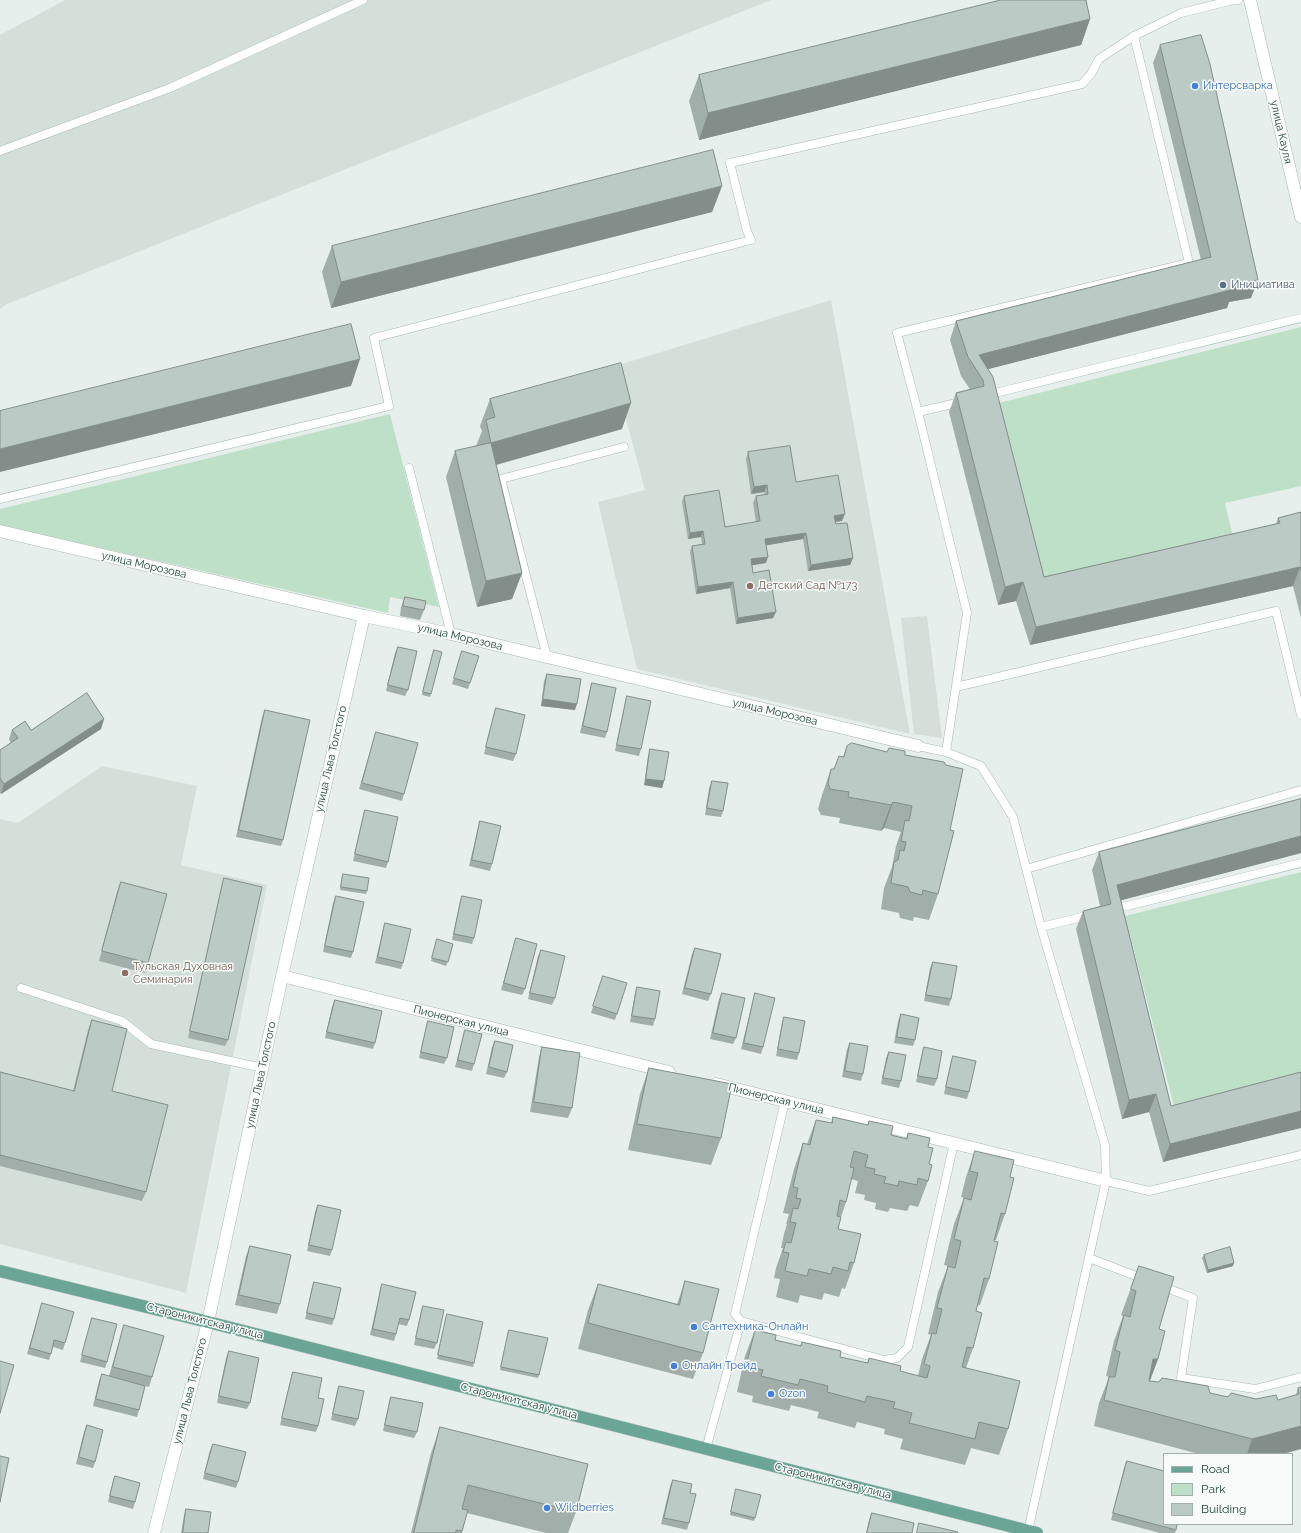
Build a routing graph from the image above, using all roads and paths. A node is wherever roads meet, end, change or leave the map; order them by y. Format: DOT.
graph roads {
  1 [pos="363,0"];
  2 [pos="1238,0"];
  3 [pos="1250,0"];
  4 [pos="1134,36"];
  5 [pos="0,151"];
  6 [pos="1301,217"];
  7 [pos="1301,318"];
  8 [pos="987,396"];
  9 [pos="969,400"];
  10 [pos="918,412"];
  11 [pos="624,447"];
  12 [pos="409,468"];
  13 [pos="0,499"];
  14 [pos="0,532"];
  15 [pos="364,616"];
  16 [pos="451,634"];
  17 [pos="547,658"];
  18 [pos="956,687"];
  19 [pos="1301,715"];
  20 [pos="918,746"];
  21 [pos="946,752"];
  22 [pos="1301,790"];
  23 [pos="1301,863"];
  24 [pos="1026,869"];
  25 [pos="1041,927"];
  26 [pos="282,976"];
  27 [pos="22,988"];
  28 [pos="263,1068"];
  29 [pos="684,1076"];
  30 [pos="707,1082"];
  31 [pos="784,1101"];
  32 [pos="954,1143"];
  33 [pos="1301,1154"];
  34 [pos="1106,1181"];
  35 [pos="1089,1258"];
  36 [pos="0,1271"];
  37 [pos="740,1321"];
  38 [pos="208,1322"];
  39 [pos="1301,1377"];
  40 [pos="706,1449"];
  41 [pos="1033,1532"];
  42 [pos="154,1533"];
  1 -- 5 [label="lane"];
  2 -- 4 [label="lane"];
  3 -- 6 [label="street, улица Кауля"];
  4 -- 10 [label="lane"];
  4 -- 13 [label="lane"];
  7 -- 8 [label="lane"];
  9 -- 10 [label="lane"];
  10 -- 18 [label="lane"];
  11 -- 17 [label="lane"];
  12 -- 16 [label="lane"];
  14 -- 15 [label="street, улица Морозова"];
  15 -- 16 [label="street, улица Морозова"];
  15 -- 26 [label="street, улица Льва Толстого"];
  16 -- 17 [label="street, улица Морозова"];
  17 -- 20 [label="street, улица Морозова"];
  18 -- 19 [label="lane"];
  18 -- 21 [label="lane"];
  20 -- 21 [label="lane"];
  21 -- 24 [label="lane"];
  22 -- 24 [label="lane"];
  23 -- 25 [label="lane"];
  24 -- 25 [label="lane"];
  25 -- 34 [label="lane"];
  26 -- 28 [label="street, улица Льва Толстого"];
  26 -- 29 [label="street, Пионерская улица"];
  27 -- 28 [label="lane"];
  28 -- 38 [label="street, улица Льва Толстого"];
  30 -- 31 [label="street, Пионерская улица"];
  31 -- 32 [label="street, Пионерская улица"];
  31 -- 37 [label="lane"];
  32 -- 34 [label="street, Пионерская улица"];
  32 -- 37 [label="lane"];
  33 -- 34 [label="lane"];
  34 -- 35 [label="lane"];
  35 -- 39 [label="lane"];
  35 -- 41 [label="lane"];
  36 -- 38 [label="main road, Староникитская улица"];
  37 -- 40 [label="lane"];
  38 -- 40 [label="main road, Староникитская улица"];
  38 -- 42 [label="street, улица Льва Толстого"];
  40 -- 41 [label="main road, Староникитская улица"];
}
